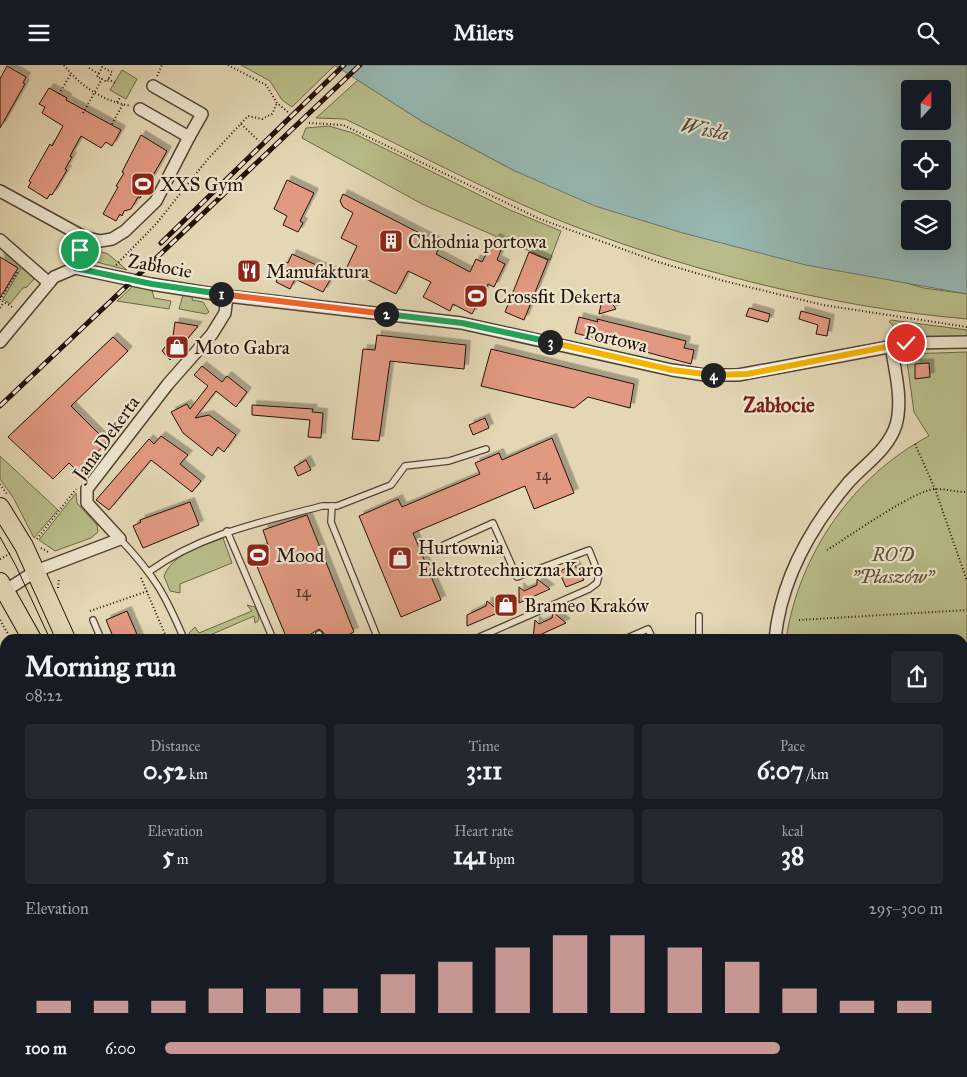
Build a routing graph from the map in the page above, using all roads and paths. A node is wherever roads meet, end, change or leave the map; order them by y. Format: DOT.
graph roads {
  1 [pos="64,65"];
  2 [pos="162,65"];
  3 [pos="228,65"];
  4 [pos="89,68"];
  5 [pos="158,73"];
  6 [pos="71,74"];
  7 [pos="99,74"];
  8 [pos="102,79"];
  9 [pos="108,79"];
  10 [pos="115,83"];
  11 [pos="153,86"];
  12 [pos="94,93"];
  13 [pos="59,94"];
  14 [pos="121,96"];
  15 [pos="117,102"];
  16 [pos="277,103"];
  17 [pos="123,104"];
  18 [pos="140,109"];
  19 [pos="83,113"];
  20 [pos="289,113"];
  21 [pos="309,123"];
  22 [pos="112,124"];
  23 [pos="241,124"];
  24 [pos="189,137"];
  25 [pos="258,141"];
  26 [pos="0,191"];
  27 [pos="84,237"];
  28 [pos="0,240"];
  29 [pos="24,260"];
  30 [pos="75,268"];
  31 [pos="113,268"];
  32 [pos="49,283"];
  33 [pos="227,296"];
  34 [pos="4,302"];
  35 [pos="12,307"];
  36 [pos="0,308"];
  37 [pos="0,323"];
  38 [pos="967,327"];
  39 [pos="10,329"];
  40 [pos="0,342"];
  41 [pos="967,343"];
  42 [pos="891,346"];
  43 [pos="914,444"];
  44 [pos="486,449"];
  45 [pos="80,483"];
  46 [pos="935,489"];
  47 [pos="967,492"];
  48 [pos="332,505"];
  49 [pos="0,507"];
  50 [pos="227,531"];
  51 [pos="120,539"];
  52 [pos="32,542"];
  53 [pos="444,545"];
  54 [pos="15,551"];
  55 [pos="827,551"];
  56 [pos="0,558"];
  57 [pos="36,571"];
  58 [pos="150,571"];
  59 [pos="967,581"];
  60 [pos="2,589"];
  61 [pos="967,610"];
  62 [pos="699,615"];
  63 [pos="92,617"];
  64 [pos="0,620"];
  65 [pos="799,620"];
  66 [pos="8,634"];
  67 [pos="29,634"];
  68 [pos="64,634"];
  69 [pos="99,634"];
  70 [pos="165,634"];
  71 [pos="182,634"];
  72 [pos="271,634"];
  73 [pos="376,634"];
  74 [pos="486,634"];
  75 [pos="636,634"];
  76 [pos="650,634"];
  77 [pos="699,634"];
  78 [pos="776,634"];
  1 -- 6 [label="path"];
  2 -- 5 [label="path"];
  3 -- 16 [label="path"];
  4 -- 7 [label="path"];
  6 -- 12 [label="path"];
  6 -- 13 [label="path"];
  7 -- 8 [label="path"];
  7 -- 9 [label="path"];
  8 -- 9 [label="path"];
  8 -- 12 [label="path"];
  9 -- 10 [label="path"];
  11 -- 24 [label="street"];
  12 -- 15 [label="path"];
  12 -- 19 [label="path"];
  14 -- 15 [label="path"];
  15 -- 17 [label="path"];
  16 -- 20 [label="path"];
  16 -- 23 [label="path"];
  17 -- 18 [label="path"];
  17 -- 22 [label="path"];
  18 -- 24 [label="street"];
  21 -- 38 [label="path"];
  23 -- 25 [label="path"];
  23 -- 31 [label="path"];
  24 -- 27 [label="street"];
  26 -- 27 [label="street"];
  27 -- 30 [label="street"];
  28 -- 29 [label="street"];
  29 -- 32 [label="street"];
  29 -- 34 [label="path"];
  30 -- 32 [label="street"];
  30 -- 33 [label="street, Zabłocie"];
  32 -- 39 [label="street"];
  33 -- 42 [label="street, Portowa"];
  33 -- 51 [label="street, Jana Dekerta"];
  34 -- 35 [label="path"];
  34 -- 36 [label="path"];
  37 -- 39 [label="street"];
  39 -- 40 [label="street"];
  41 -- 42 [label="street, Portowa"];
  42 -- 78 [label="street"];
  43 -- 46 [label="path"];
  44 -- 48 [label="lane"];
  45 -- 52 [label="path"];
  46 -- 47 [label="path"];
  46 -- 55 [label="path"];
  46 -- 59 [label="path"];
  48 -- 50 [label="lane"];
  48 -- 73 [label="lane"];
  49 -- 57 [label="main road"];
  50 -- 58 [label="lane"];
  50 -- 72 [label="lane"];
  51 -- 57 [label="street"];
  51 -- 58 [label="lane"];
  53 -- 74 [label="lane"];
  54 -- 56 [label="path"];
  57 -- 60 [label="street"];
  57 -- 68 [label="main road"];
  58 -- 71 [label="lane"];
  60 -- 67 [label="main road"];
  61 -- 65 [label="path"];
  62 -- 77 [label="lane"];
  63 -- 69 [label="lane"];
  63 -- 70 [label="path"];
  64 -- 66 [label="path"];
  75 -- 76 [label="lane"];
}
